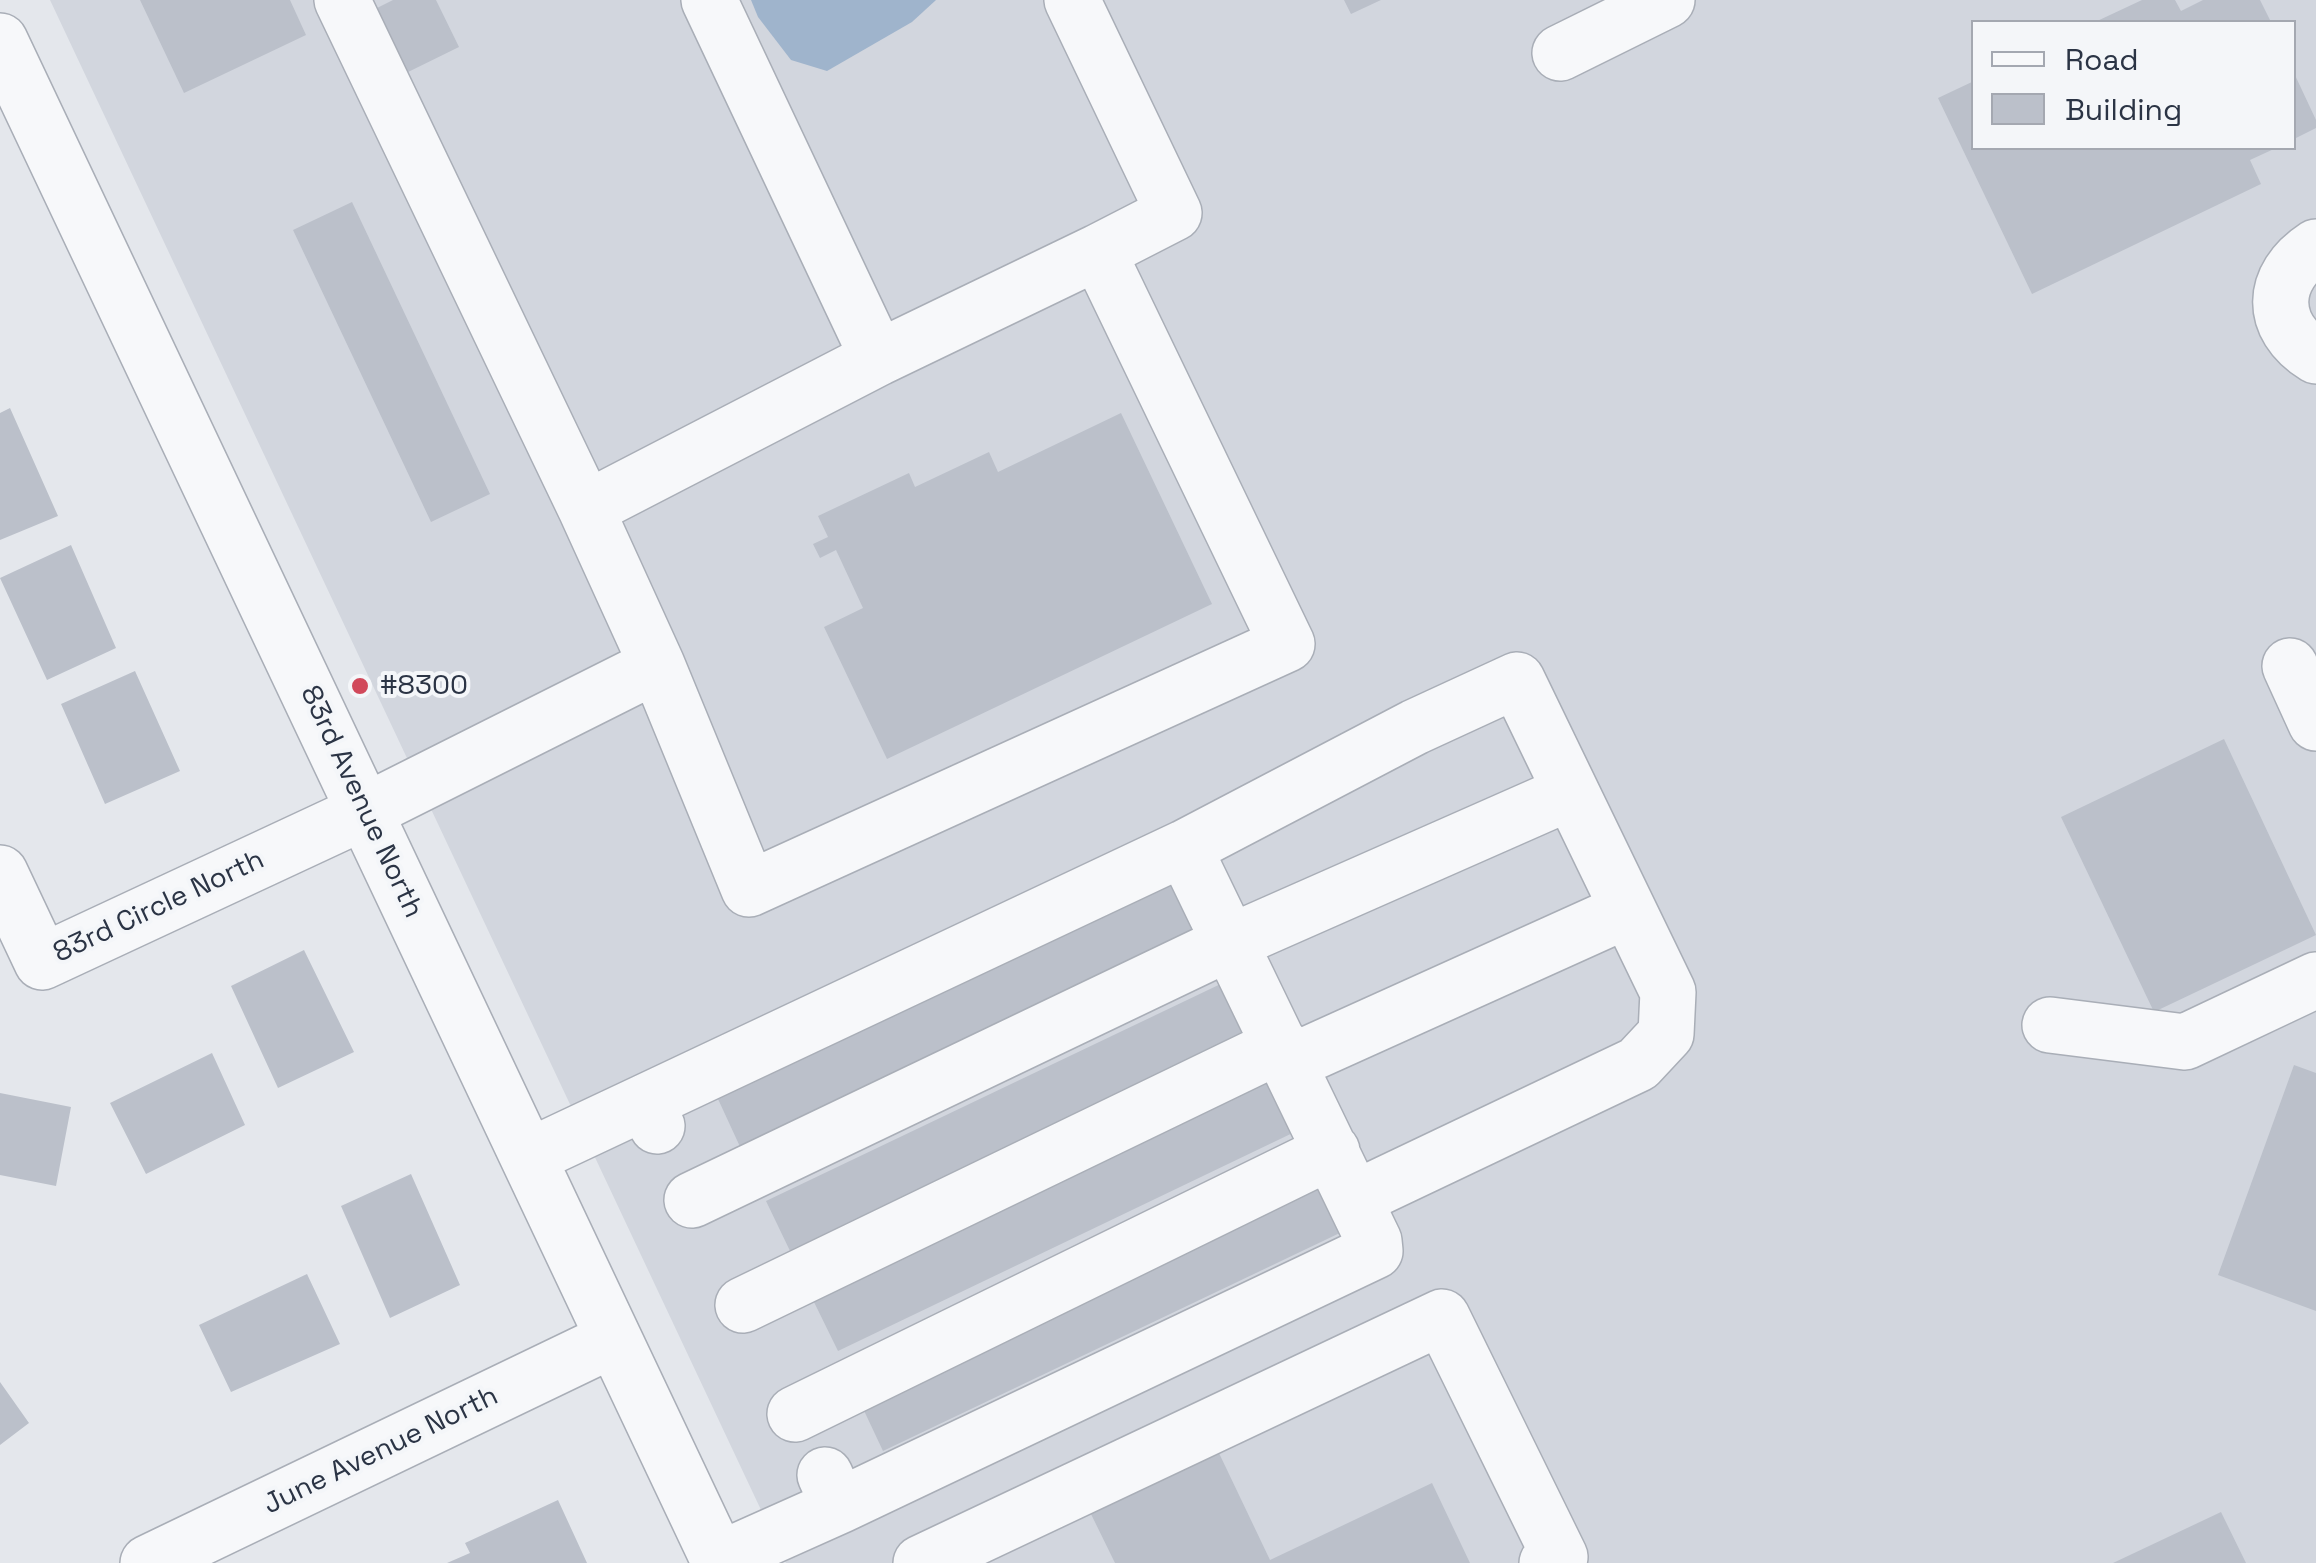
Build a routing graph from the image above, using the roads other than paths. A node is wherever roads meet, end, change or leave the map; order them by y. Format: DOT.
graph roads {
  1 [pos="342,0"];
  2 [pos="709,0"];
  3 [pos="1072,0"];
  4 [pos="1667,0"];
  5 [pos="0,42"];
  6 [pos="1560,53"];
  7 [pos="2316,247"];
  8 [pos="1098,252"];
  9 [pos="2316,356"];
  10 [pos="878,358"];
  11 [pos="586,509"];
  12 [pos="656,665"];
  13 [pos="2290,666"];
  14 [pos="2316,723"];
  15 [pos="1570,792"];
  16 [pos="366,811"];
  17 [pos="1184,848"];
  18 [pos="0,873"];
  19 [pos="1628,910"];
  20 [pos="1231,942"];
  21 [pos="2316,980"];
  22 [pos="2050,1025"];
  23 [pos="1285,1054"];
  24 [pos="528,1157"];
  25 [pos="1343,1175"];
  26 [pos="692,1200"];
  27 [pos="743,1306"];
  28 [pos="614,1338"];
  29 [pos="795,1414"];
  30 [pos="719,1561"];
  31 [pos="148,1563"];
  32 [pos="922,1563"];
  33 [pos="1547,1563"];
  1 -- 11 [label="street"];
  2 -- 10 [label="street"];
  3 -- 8 [label="street"];
  4 -- 6 [label="street"];
  5 -- 16 [label="street, 83rd Avenue North"];
  7 -- 9 [label="street"];
  8 -- 10 [label="street"];
  8 -- 12 [label="street"];
  10 -- 11 [label="street"];
  11 -- 12 [label="street"];
  12 -- 16 [label="street"];
  13 -- 14 [label="street"];
  15 -- 17 [label="street"];
  15 -- 19 [label="street"];
  15 -- 20 [label="street"];
  16 -- 18 [label="street, 83rd Circle North"];
  16 -- 24 [label="street, 83rd Avenue North"];
  17 -- 20 [label="street"];
  17 -- 24 [label="street"];
  19 -- 23 [label="street"];
  19 -- 25 [label="street"];
  20 -- 23 [label="street"];
  20 -- 26 [label="street"];
  21 -- 22 [label="street"];
  23 -- 25 [label="street"];
  23 -- 27 [label="street"];
  24 -- 28 [label="street, 83rd Avenue North"];
  25 -- 29 [label="street"];
  25 -- 30 [label="street"];
  28 -- 30 [label="street, 83rd Avenue North"];
  28 -- 31 [label="street, June Avenue North"];
  32 -- 33 [label="street"];
}
